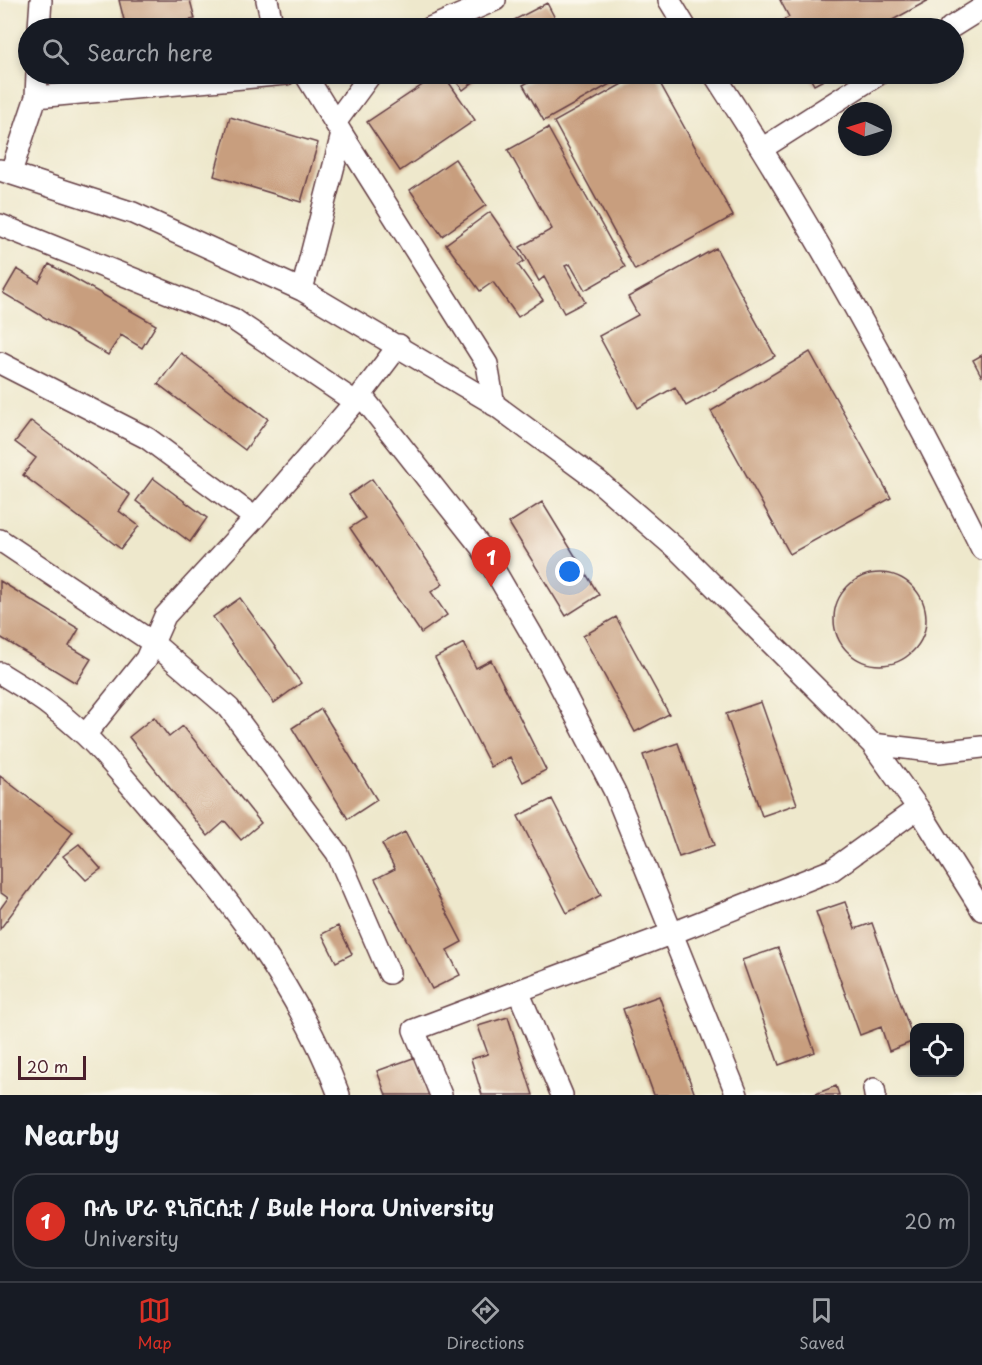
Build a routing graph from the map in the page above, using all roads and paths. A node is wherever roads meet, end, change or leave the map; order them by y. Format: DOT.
graph roads {
  1 [pos="41,0"];
  2 [pos="267,0"];
  3 [pos="495,0"];
  4 [pos="669,0"];
  5 [pos="459,7"];
  6 [pos="982,8"];
  7 [pos="40,18"];
  8 [pos="271,18"];
  9 [pos="444,18"];
  10 [pos="680,18"];
  11 [pos="964,19"];
  12 [pos="37,84"];
  13 [pos="176,84"];
  14 [pos="311,84"];
  15 [pos="365,84"];
  16 [pos="721,84"];
  17 [pos="863,84"];
  18 [pos="36,97"];
  19 [pos="339,128"];
  20 [pos="763,148"];
  21 [pos="5,171"];
  22 [pos="0,225"];
  23 [pos="302,290"];
  24 [pos="399,345"];
  25 [pos="0,363"];
  26 [pos="358,399"];
  27 [pos="494,405"];
  28 [pos="255,518"];
  29 [pos="0,540"];
  30 [pos="982,549"];
  31 [pos="152,642"];
  32 [pos="0,673"];
  33 [pos="85,735"];
  34 [pos="872,744"];
  35 [pos="982,747"];
  36 [pos="918,808"];
  37 [pos="982,910"];
  38 [pos="673,933"];
  39 [pos="389,973"];
  40 [pos="518,991"];
  41 [pos="339,1095"];
  42 [pos="441,1095"];
  43 [pos="562,1095"];
  44 [pos="737,1095"];
  1 -- 7 [label="street"];
  2 -- 8 [label="street"];
  3 -- 5 [label="street"];
  4 -- 10 [label="street"];
  5 -- 9 [label="street"];
  6 -- 11 [label="street"];
  12 -- 18 [label="street"];
  13 -- 18 [label="street"];
  14 -- 19 [label="street"];
  15 -- 19 [label="street"];
  16 -- 20 [label="street"];
  17 -- 20 [label="street"];
  18 -- 21 [label="street"];
  19 -- 23 [label="street"];
  19 -- 27 [label="street"];
  20 -- 30 [label="street"];
  21 -- 23 [label="street"];
  22 -- 26 [label="street"];
  23 -- 24 [label="street"];
  24 -- 26 [label="street"];
  24 -- 27 [label="street"];
  25 -- 28 [label="street"];
  26 -- 28 [label="street"];
  26 -- 38 [label="street"];
  27 -- 34 [label="street"];
  28 -- 31 [label="street"];
  29 -- 31 [label="street"];
  31 -- 33 [label="street"];
  31 -- 39 [label="street"];
  32 -- 33 [label="street"];
  33 -- 41 [label="street"];
  34 -- 35 [label="street"];
  34 -- 36 [label="street"];
  36 -- 37 [label="street"];
  36 -- 38 [label="street"];
  38 -- 40 [label="street"];
  38 -- 44 [label="street"];
  40 -- 42 [label="street"];
  40 -- 43 [label="street"];
}
